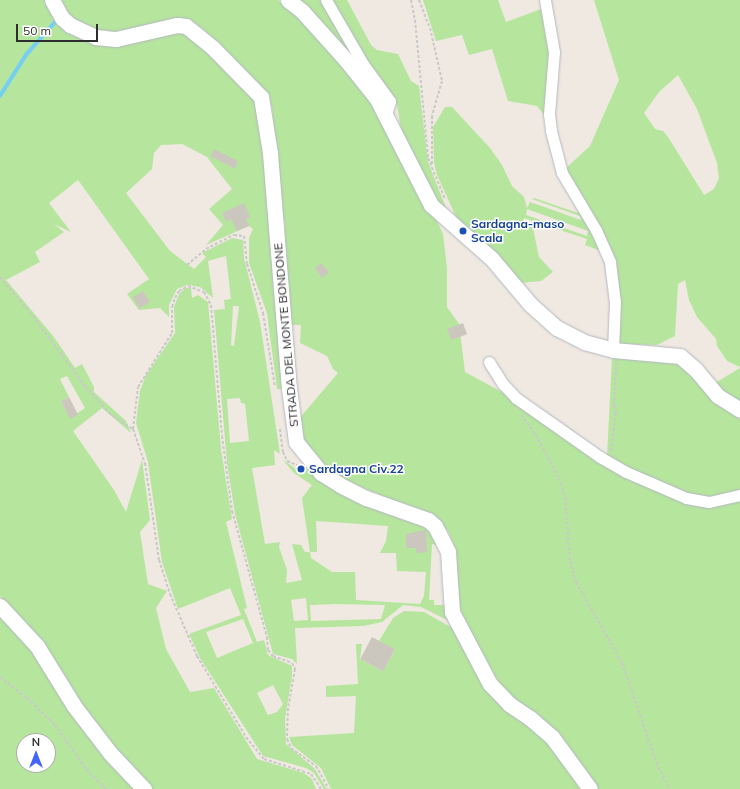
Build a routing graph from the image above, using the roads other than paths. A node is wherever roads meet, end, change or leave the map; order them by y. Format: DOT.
graph roads {
  1 [pos="52,0"];
  2 [pos="288,0"];
  3 [pos="326,0"];
  4 [pos="546,0"];
  5 [pos="386,115"];
  6 [pos="613,350"];
  7 [pos="489,362"];
  8 [pos="740,410"];
  9 [pos="740,495"];
  10 [pos="0,606"];
  11 [pos="144,789"];
  12 [pos="590,789"];
  1 -- 12 [label="street, STRADA DEL MONTE BONDONE"];
  2 -- 5 [label="street"];
  3 -- 5 [label="street"];
  4 -- 6 [label="street"];
  5 -- 6 [label="street"];
  6 -- 8 [label="street"];
  7 -- 9 [label="street"];
  10 -- 11 [label="street"];
}
